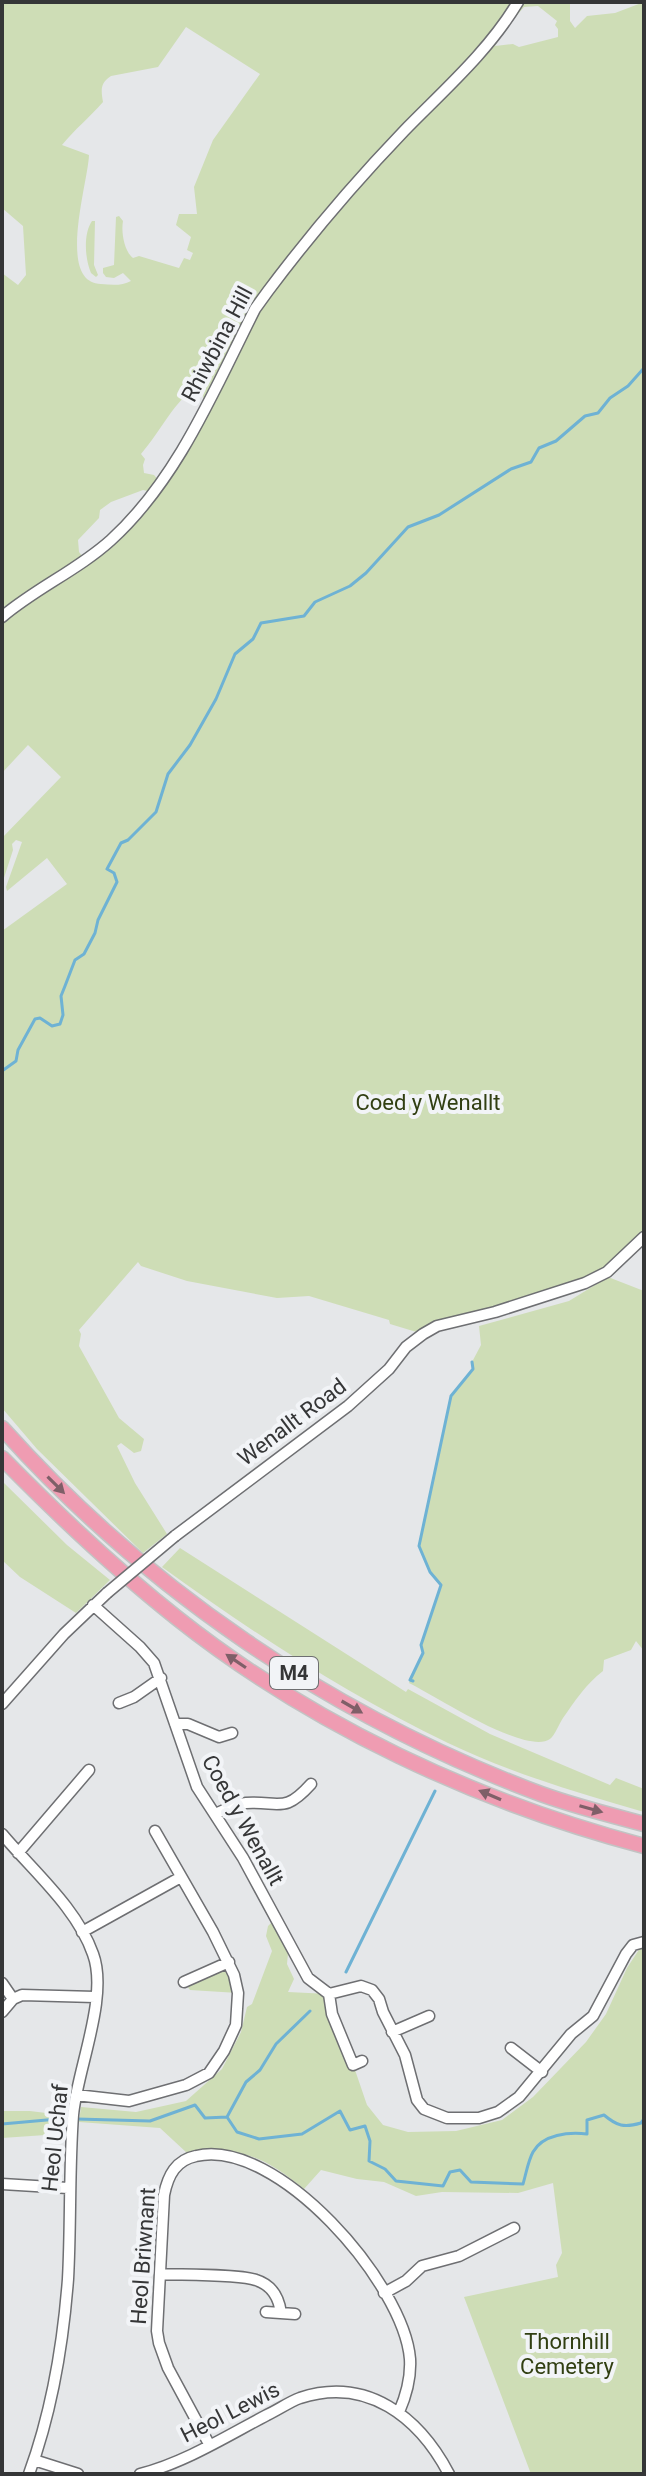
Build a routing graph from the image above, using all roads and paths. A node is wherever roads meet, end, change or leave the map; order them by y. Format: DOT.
graph roads {
  1 [pos="518,2"];
  2 [pos="2,617"];
  3 [pos="644,1237"];
  4 [pos="2,1428"];
  5 [pos="2,1458"];
  6 [pos="93,1605"];
  7 [pos="161,1678"];
  8 [pos="119,1703"];
  9 [pos="2,1704"];
  10 [pos="175,1724"];
  11 [pos="232,1733"];
  12 [pos="89,1770"];
  13 [pos="311,1784"];
  14 [pos="257,1790"];
  15 [pos="255,1804"];
  16 [pos="215,1814"];
  17 [pos="644,1824"];
  18 [pos="155,1831"];
  19 [pos="2,1834"];
  20 [pos="644,1846"];
  21 [pos="18,1853"];
  22 [pos="181,1877"];
  23 [pos="82,1932"];
  24 [pos="644,1942"];
  25 [pos="229,1962"];
  26 [pos="184,1982"];
  27 [pos="2,1983"];
  28 [pos="329,1994"];
  29 [pos="95,1997"];
  30 [pos="13,1999"];
  31 [pos="2,2012"];
  32 [pos="429,2016"];
  33 [pos="392,2032"];
  34 [pos="511,2048"];
  35 [pos="362,2061"];
  36 [pos="542,2072"];
  37 [pos="76,2095"];
  38 [pos="2,2184"];
  39 [pos="68,2188"];
  40 [pos="514,2228"];
  41 [pos="160,2274"];
  42 [pos="384,2293"];
  43 [pos="266,2312"];
  44 [pos="281,2313"];
  45 [pos="295,2314"];
  46 [pos="399,2412"];
  47 [pos="209,2444"];
  48 [pos="34,2460"];
  49 [pos="29,2474"];
  50 [pos="78,2474"];
  51 [pos="140,2474"];
  52 [pos="449,2474"];
  1 -- 2 [label="street, Rhiwbina Hill"];
  3 -- 6 [label="street, Wenallt Road, bridge"];
  4 -- 17 [label="highway, M4, one-way"];
  20 -- 5 [label="highway, M4, one-way"];
  6 -- 7 [label="street, Coed y Wenallt"];
  6 -- 9 [label="street, Wenallt Road"];
  7 -- 8 [label="street"];
  7 -- 10 [label="street, Coed y Wenallt"];
  10 -- 11 [label="street"];
  10 -- 16 [label="street, Coed y Wenallt"];
  12 -- 21 [label="street"];
  13 -- 15 [label="street"];
  14 -- 15 [label="street"];
  15 -- 16 [label="street"];
  16 -- 28 [label="street, Coed y Wenallt"];
  18 -- 22 [label="street"];
  19 -- 21 [label="street, Heol Uchaf"];
  21 -- 23 [label="street, Heol Uchaf"];
  22 -- 23 [label="street"];
  22 -- 25 [label="street"];
  23 -- 29 [label="street, Heol Uchaf"];
  24 -- 36 [label="street"];
  25 -- 26 [label="street"];
  25 -- 37 [label="street"];
  27 -- 30 [label="street"];
  28 -- 33 [label="street"];
  28 -- 35 [label="street"];
  29 -- 30 [label="street"];
  29 -- 37 [label="street, Heol Uchaf"];
  30 -- 31 [label="street"];
  32 -- 33 [label="street"];
  33 -- 36 [label="street"];
  34 -- 36 [label="street"];
  37 -- 39 [label="street, Heol Uchaf"];
  38 -- 39 [label="street"];
  39 -- 48 [label="street, Heol Uchaf"];
  40 -- 42 [label="street"];
  41 -- 42 [label="street, Heol Briwnant"];
  41 -- 44 [label="street"];
  41 -- 47 [label="street, Heol Briwnant"];
  42 -- 46 [label="street, Heol Briwnant"];
  43 -- 44 [label="street"];
  44 -- 45 [label="street"];
  46 -- 47 [label="street, Heol Lewis"];
  46 -- 52 [label="street, Heol Lewis"];
  47 -- 51 [label="street, Heol Lewis"];
  48 -- 49 [label="street, Heol Uchaf"];
  48 -- 50 [label="street"];
}
